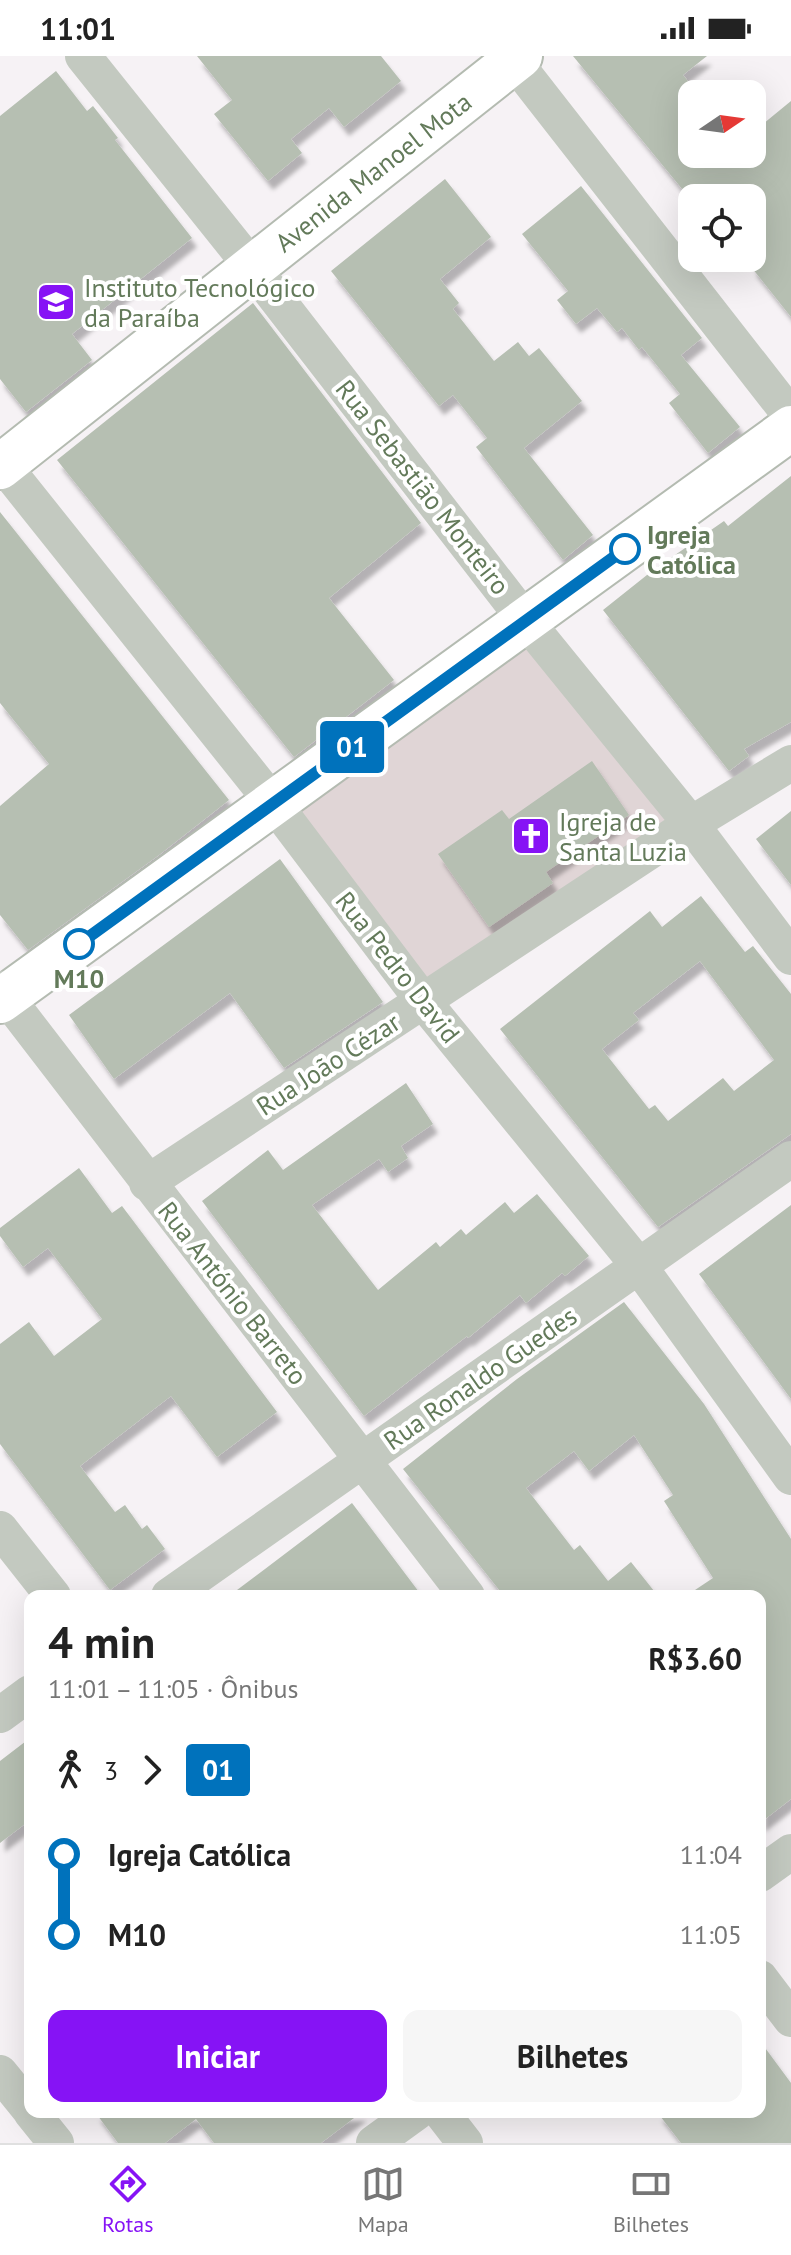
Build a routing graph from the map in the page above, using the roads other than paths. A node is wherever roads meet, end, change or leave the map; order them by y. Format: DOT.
graph roads {
  1 [pos="83,56"];
  2 [pos="515,58"];
  3 [pos="252,267"];
  4 [pos="791,416"];
  5 [pos="791,428"];
  6 [pos="1,464"];
  7 [pos="526,621"];
  8 [pos="791,763"];
  9 [pos="274,804"];
  10 [pos="691,824"];
  11 [pos="791,957"];
  12 [pos="2,996"];
  13 [pos="423,1001"];
  14 [pos="791,1159"];
  15 [pos="147,1183"];
  16 [pos="639,1266"];
  17 [pos="363,1461"];
  18 [pos="791,1477"];
  19 [pos="0,1529"];
  20 [pos="48,1590"];
  21 [pos="178,1590"];
  22 [pos="462,1590"];
  23 [pos="24,1697"];
  24 [pos="0,1715"];
  25 [pos="791,1852"];
  26 [pos="766,1870"];
  27 [pos="766,1986"];
  28 [pos="791,2019"];
  29 [pos="0,2073"];
  30 [pos="24,2102"];
  31 [pos="36,2118"];
  32 [pos="409,2118"];
  33 [pos="446,2118"];
  34 [pos="56,2143"];
  35 [pos="374,2143"];
  36 [pos="465,2143"];
  1 -- 3 [label="street, Rua Sebastião Monteiro"];
  2 -- 3 [label="main road, Avenida Manoel Mota"];
  2 -- 4 [label="street"];
  3 -- 6 [label="main road, Avenida Manoel Mota"];
  3 -- 7 [label="street, Rua Sebastião Monteiro"];
  5 -- 7 [label="main road"];
  6 -- 9 [label="street, Rua Pedro David"];
  7 -- 9 [label="main road"];
  7 -- 10 [label="street, Rua Sebastião Monteiro"];
  8 -- 10 [label="street, Rua João Cézar"];
  9 -- 12 [label="main road"];
  9 -- 13 [label="street, Rua Pedro David"];
  10 -- 11 [label="street, Rua Sebastião Monteiro"];
  10 -- 13 [label="street, Rua João Cézar"];
  12 -- 15 [label="street, Rua António Barreto"];
  13 -- 15 [label="street, Rua João Cézar"];
  13 -- 16 [label="street, Rua Pedro David"];
  14 -- 16 [label="street, Rua Ronaldo Guedes"];
  15 -- 17 [label="street, Rua António Barreto"];
  16 -- 17 [label="street, Rua Ronaldo Guedes"];
  16 -- 18 [label="street, Rua Pedro David"];
  17 -- 21 [label="street, Rua Ronaldo Guedes"];
  17 -- 22 [label="street, Rua António Barreto"];
  19 -- 20 [label="street"];
  23 -- 24 [label="street"];
  25 -- 26 [label="street"];
  27 -- 28 [label="street"];
  29 -- 30 [label="street"];
  31 -- 34 [label="street"];
  32 -- 35 [label="street"];
  33 -- 36 [label="street"];
}
